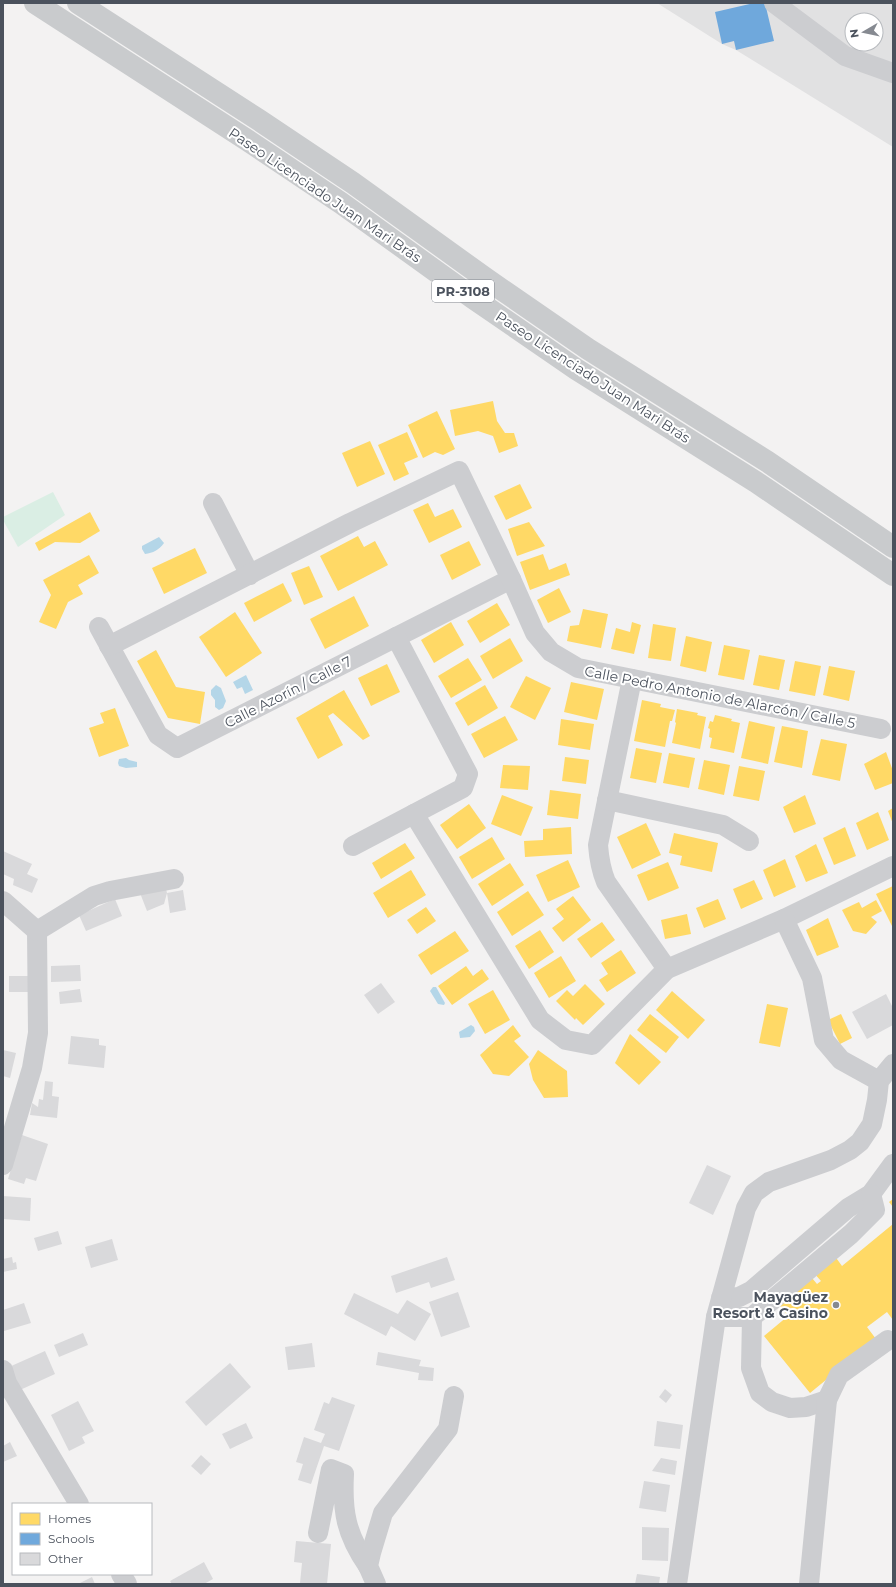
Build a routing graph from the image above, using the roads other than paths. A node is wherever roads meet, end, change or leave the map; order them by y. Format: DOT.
graph roads {
  1 [pos="35,3"];
  2 [pos="78,3"];
  3 [pos="774,3"];
  4 [pos="893,72"];
  5 [pos="213,503"];
  6 [pos="893,547"];
  7 [pos="250,575"];
  8 [pos="893,575"];
  9 [pos="510,578"];
  10 [pos="99,627"];
  11 [pos="396,637"];
  12 [pos="109,646"];
  13 [pos="632,679"];
  14 [pos="881,729"];
  15 [pos="607,800"];
  16 [pos="414,814"];
  17 [pos="749,841"];
  18 [pos="353,846"];
  19 [pos="893,866"];
  20 [pos="174,879"];
  21 [pos="3,901"];
  22 [pos="784,919"];
  23 [pos="37,931"];
  24 [pos="667,969"];
  25 [pos="893,1064"];
  26 [pos="879,1081"];
  27 [pos="893,1164"];
  28 [pos="3,1165"];
  29 [pos="871,1194"];
  30 [pos="806,1244"];
  31 [pos="820,1260"];
  32 [pos="755,1287"];
  33 [pos="769,1302"];
  34 [pos="719,1308"];
  35 [pos="752,1317"];
  36 [pos="888,1340"];
  37 [pos="3,1370"];
  38 [pos="454,1396"];
  39 [pos="827,1400"];
  40 [pos="78,1503"];
  41 [pos="318,1533"];
  42 [pos="122,1575"];
  43 [pos="372,1575"];
  44 [pos="127,1584"];
  45 [pos="677,1584"];
  46 [pos="808,1584"];
  1 -- 8 [label="main road, Paseo Licenciado Juan Mari Brás / PR-3108"];
  2 -- 6 [label="main road, Paseo Licenciado Juan Mari Brás / PR-3108"];
  3 -- 4 [label="street"];
  5 -- 7 [label="street"];
  7 -- 9 [label="street, Calle Pedro Antonio de Alarcón / Calle 5"];
  7 -- 12 [label="street"];
  9 -- 11 [label="street, Calle Azorín / Calle 7"];
  9 -- 13 [label="street, Calle Pedro Antonio de Alarcón / Calle 5"];
  10 -- 12 [label="street, Calle Azorín / Calle 7"];
  11 -- 12 [label="street, Calle Azorín / Calle 7"];
  11 -- 16 [label="street"];
  13 -- 14 [label="street, Calle Pedro Antonio de Alarcón / Calle 5"];
  13 -- 15 [label="street"];
  15 -- 17 [label="street"];
  15 -- 24 [label="street"];
  16 -- 18 [label="street"];
  16 -- 24 [label="street"];
  19 -- 22 [label="street"];
  20 -- 23 [label="street"];
  21 -- 23 [label="street"];
  22 -- 24 [label="street"];
  22 -- 26 [label="street"];
  23 -- 28 [label="street"];
  25 -- 26 [label="street"];
  26 -- 34 [label="street"];
  27 -- 29 [label="street"];
  29 -- 30 [label="street"];
  29 -- 31 [label="street"];
  30 -- 31 [label="street"];
  30 -- 32 [label="street"];
  31 -- 33 [label="street"];
  32 -- 33 [label="street"];
  32 -- 34 [label="street"];
  33 -- 35 [label="street"];
  34 -- 35 [label="street"];
  34 -- 45 [label="street"];
  35 -- 39 [label="street"];
  36 -- 39 [label="street"];
  37 -- 40 [label="street"];
  38 -- 43 [label="street"];
  39 -- 46 [label="street"];
  41 -- 43 [label="street"];
  42 -- 44 [label="street"];
}
